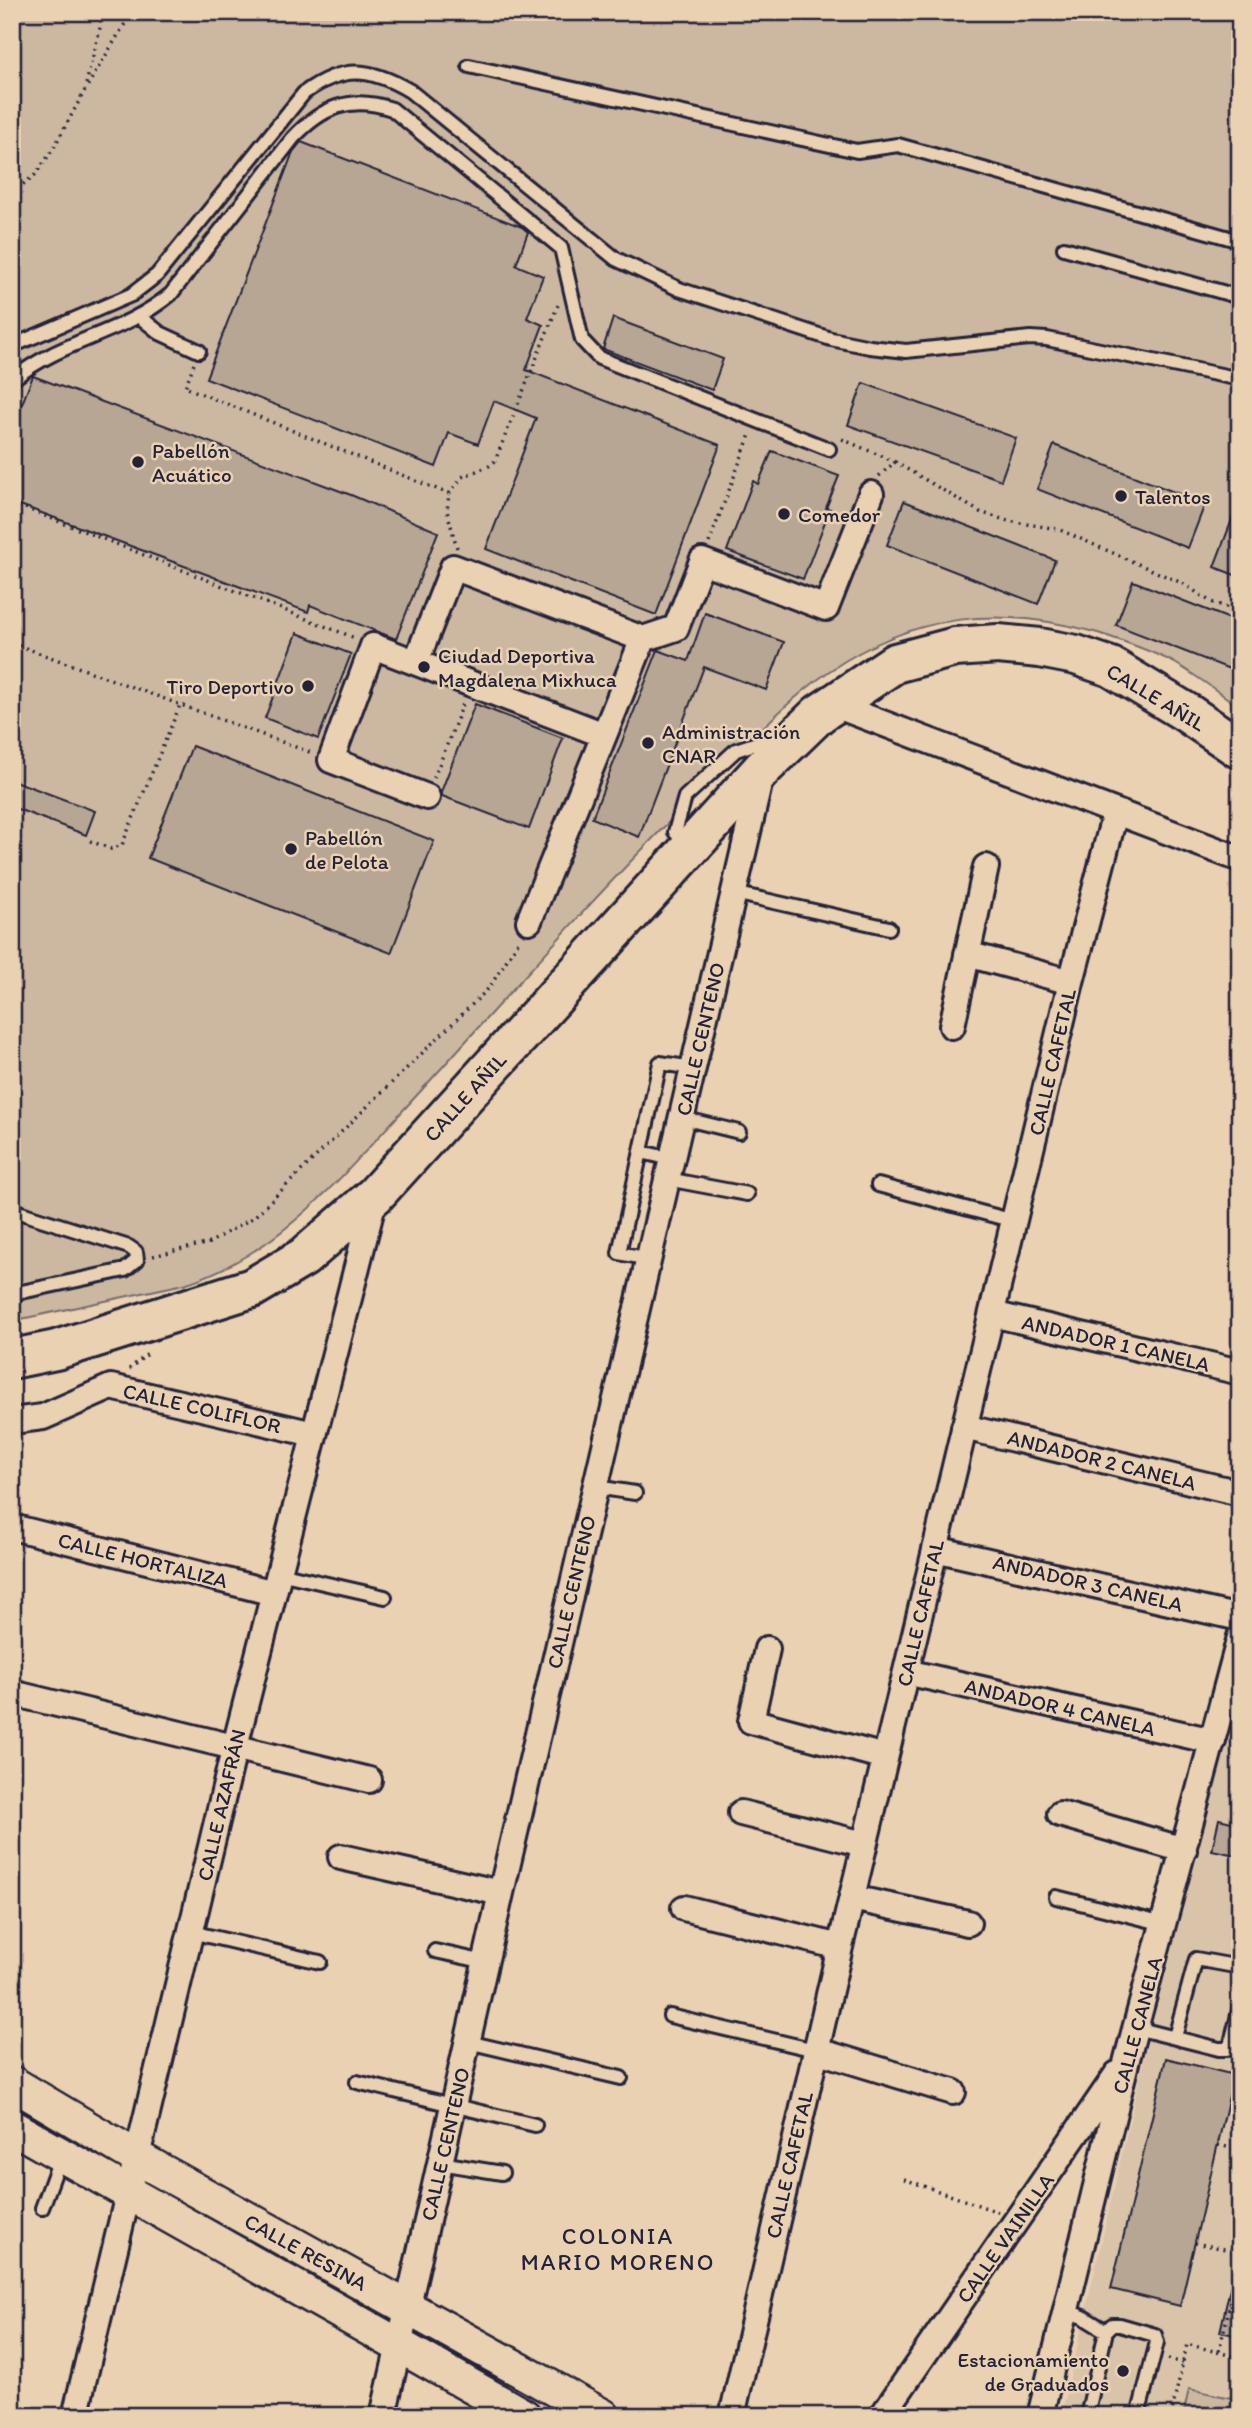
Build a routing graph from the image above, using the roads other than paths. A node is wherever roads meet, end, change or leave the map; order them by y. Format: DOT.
graph roads {
  1 [pos="469,66"];
  2 [pos="1240,242"];
  3 [pos="1064,248"];
  4 [pos="1240,297"];
  5 [pos="140,317"];
  6 [pos="12,346"];
  7 [pos="199,351"];
  8 [pos="1240,379"];
  9 [pos="12,380"];
  10 [pos="829,449"];
  11 [pos="870,494"];
  12 [pos="643,639"];
  13 [pos="416,662"];
  14 [pos="832,704"];
  15 [pos="604,734"];
  16 [pos="1240,749"];
  17 [pos="771,760"];
  18 [pos="427,797"];
  19 [pos="1115,813"];
  20 [pos="1240,859"];
  21 [pos="986,867"];
  22 [pos="734,893"];
  23 [pos="529,921"];
  24 [pos="889,928"];
  25 [pos="967,954"];
  26 [pos="1071,982"];
  27 [pos="952,1026"];
  28 [pos="693,1068"];
  29 [pos="682,1118"];
  30 [pos="739,1132"];
  31 [pos="641,1152"];
  32 [pos="670,1169"];
  33 [pos="878,1185"];
  34 [pos="747,1194"];
  35 [pos="375,1195"];
  36 [pos="12,1210"];
  37 [pos="1014,1221"];
  38 [pos="649,1259"];
  39 [pos="12,1294"];
  40 [pos="992,1314"];
  41 [pos="12,1359"];
  42 [pos="1240,1373"];
  43 [pos="12,1421"];
  44 [pos="964,1427"];
  45 [pos="314,1434"];
  46 [pos="596,1487"];
  47 [pos="635,1493"];
  48 [pos="1240,1493"];
  49 [pos="12,1527"];
  50 [pos="935,1549"];
  51 [pos="276,1583"];
  52 [pos="385,1597"];
  53 [pos="1240,1618"];
  54 [pos="1240,1637"];
  55 [pos="767,1650"];
  56 [pos="906,1672"];
  57 [pos="12,1693"];
  58 [pos="1213,1741"];
  59 [pos="235,1746"];
  60 [pos="885,1757"];
  61 [pos="369,1780"];
  62 [pos="741,1813"];
  63 [pos="1060,1814"];
  64 [pos="864,1844"];
  65 [pos="1184,1850"];
  66 [pos="341,1857"];
  67 [pos="501,1893"];
  68 [pos="1056,1897"];
  69 [pos="852,1898"];
  70 [pos="684,1908"];
  71 [pos="968,1923"];
  72 [pos="1164,1924"];
  73 [pos="191,1932"];
  74 [pos="840,1947"];
  75 [pos="435,1951"];
  76 [pos="320,1962"];
  77 [pos="486,1962"];
  78 [pos="1240,1967"];
  79 [pos="1240,2007"];
  80 [pos="670,2016"];
  81 [pos="1136,2028"];
  82 [pos="1175,2037"];
  83 [pos="468,2042"];
  84 [pos="815,2050"];
  85 [pos="1127,2059"];
  86 [pos="621,2078"];
  87 [pos="357,2082"];
  88 [pos="12,2083"];
  89 [pos="953,2092"];
  90 [pos="454,2104"];
  91 [pos="535,2125"];
  92 [pos="12,2127"];
  93 [pos="61,2155"];
  94 [pos="138,2158"];
  95 [pos="440,2163"];
  96 [pos="502,2173"];
  97 [pos="129,2194"];
  98 [pos="42,2208"];
  99 [pos="408,2309"];
  100 [pos="1064,2310"];
  101 [pos="1106,2331"];
  102 [pos="399,2345"];
  103 [pos="75,2416"];
  104 [pos="383,2416"];
  105 [pos="524,2416"];
  106 [pos="603,2416"];
  107 [pos="732,2416"];
  108 [pos="882,2416"];
  109 [pos="1040,2416"];
  110 [pos="1087,2416"];
  111 [pos="1138,2416"];
  1 -- 2 [label="lane"];
  3 -- 4 [label="lane"];
  5 -- 7 [label="lane"];
  5 -- 9 [label="lane"];
  5 -- 10 [label="lane"];
  6 -- 8 [label="lane"];
  11 -- 12 [label="street"];
  12 -- 13 [label="street"];
  12 -- 15 [label="street"];
  13 -- 15 [label="street"];
  13 -- 18 [label="street"];
  14 -- 16 [label="main road, CALLE AÑIL"];
  14 -- 17 [label="main road, CALLE AÑIL"];
  14 -- 19 [label="street"];
  15 -- 23 [label="street"];
  17 -- 22 [label="street, CALLE CENTENO"];
  17 -- 35 [label="main road, CALLE AÑIL"];
  19 -- 20 [label="street"];
  19 -- 26 [label="street, CALLE CAFETAL"];
  21 -- 25 [label="street"];
  22 -- 24 [label="lane"];
  22 -- 28 [label="street, CALLE CENTENO"];
  25 -- 26 [label="street"];
  25 -- 27 [label="street"];
  26 -- 37 [label="street, CALLE CAFETAL"];
  28 -- 29 [label="street, CALLE CENTENO"];
  28 -- 31 [label="lane"];
  29 -- 30 [label="lane"];
  29 -- 32 [label="street, CALLE CENTENO"];
  31 -- 32 [label="lane"];
  31 -- 38 [label="lane"];
  32 -- 34 [label="lane"];
  32 -- 38 [label="street, CALLE CENTENO"];
  33 -- 37 [label="lane"];
  35 -- 41 [label="main road, CALLE AÑIL"];
  35 -- 45 [label="street, CALLE AZAFRÁN"];
  36 -- 39 [label="lane"];
  37 -- 40 [label="street, CALLE CAFETAL"];
  38 -- 46 [label="street, CALLE CENTENO"];
  40 -- 42 [label="street, ANDADOR 1 CANELA"];
  40 -- 44 [label="street, CALLE CAFETAL"];
  43 -- 45 [label="street, CALLE COLIFLOR"];
  44 -- 48 [label="street, ANDADOR 2 CANELA"];
  44 -- 50 [label="street, CALLE CAFETAL"];
  45 -- 51 [label="street, CALLE AZAFRÁN"];
  46 -- 47 [label="lane"];
  46 -- 67 [label="street, CALLE CENTENO"];
  49 -- 51 [label="street, CALLE HORTALIZA"];
  50 -- 53 [label="street, ANDADOR 3 CANELA"];
  50 -- 56 [label="street, CALLE CAFETAL"];
  51 -- 52 [label="lane"];
  51 -- 59 [label="street, CALLE AZAFRÁN"];
  54 -- 58 [label="street, CALLE CANELA"];
  55 -- 60 [label="street"];
  56 -- 58 [label="street, ANDADOR 4 CANELA"];
  56 -- 60 [label="street, CALLE CAFETAL"];
  57 -- 59 [label="street"];
  58 -- 65 [label="street, CALLE CANELA"];
  59 -- 61 [label="street"];
  59 -- 73 [label="street, CALLE AZAFRÁN"];
  60 -- 64 [label="street, CALLE CAFETAL"];
  62 -- 64 [label="street"];
  63 -- 65 [label="street"];
  64 -- 69 [label="street, CALLE CAFETAL"];
  65 -- 72 [label="street, CALLE CANELA"];
  66 -- 67 [label="street"];
  67 -- 77 [label="street, CALLE CENTENO"];
  68 -- 72 [label="lane"];
  69 -- 71 [label="street"];
  69 -- 74 [label="street, CALLE CAFETAL"];
  70 -- 74 [label="street"];
  72 -- 81 [label="street, CALLE CANELA"];
  73 -- 76 [label="lane"];
  73 -- 94 [label="street, CALLE AZAFRÁN"];
  74 -- 84 [label="street, CALLE CAFETAL"];
  75 -- 77 [label="lane"];
  77 -- 83 [label="street, CALLE CENTENO"];
  78 -- 82 [label="lane"];
  79 -- 82 [label="lane"];
  80 -- 84 [label="lane"];
  81 -- 82 [label="lane"];
  81 -- 85 [label="street, CALLE CANELA"];
  83 -- 86 [label="lane"];
  83 -- 90 [label="street, CALLE CENTENO"];
  84 -- 89 [label="street"];
  84 -- 107 [label="street, CALLE CAFETAL"];
  85 -- 100 [label="street, CALLE CANELA"];
  85 -- 108 [label="street, CALLE VAINILLA"];
  87 -- 90 [label="lane"];
  88 -- 94 [label="street, CALLE RESINA"];
  90 -- 91 [label="lane"];
  90 -- 95 [label="street, CALLE CENTENO"];
  92 -- 93 [label="street, CALLE RESINA"];
  93 -- 97 [label="street, CALLE RESINA"];
  93 -- 98 [label="lane"];
  94 -- 97 [label="street, CALLE AZAFRÁN"];
  94 -- 99 [label="street, CALLE RESINA"];
  95 -- 96 [label="lane"];
  95 -- 99 [label="street, CALLE CENTENO"];
  97 -- 102 [label="street, CALLE RESINA"];
  97 -- 103 [label="street, CALLE AZAFRÁN"];
  99 -- 102 [label="street, CALLE CENTENO"];
  99 -- 106 [label="street, CALLE RESINA"];
  100 -- 101 [label="lane"];
  100 -- 109 [label="street, CALLE CANELA"];
  101 -- 110 [label="lane"];
  101 -- 111 [label="lane"];
  102 -- 104 [label="street, CALLE CENTENO"];
  102 -- 105 [label="street, CALLE RESINA"];
}
